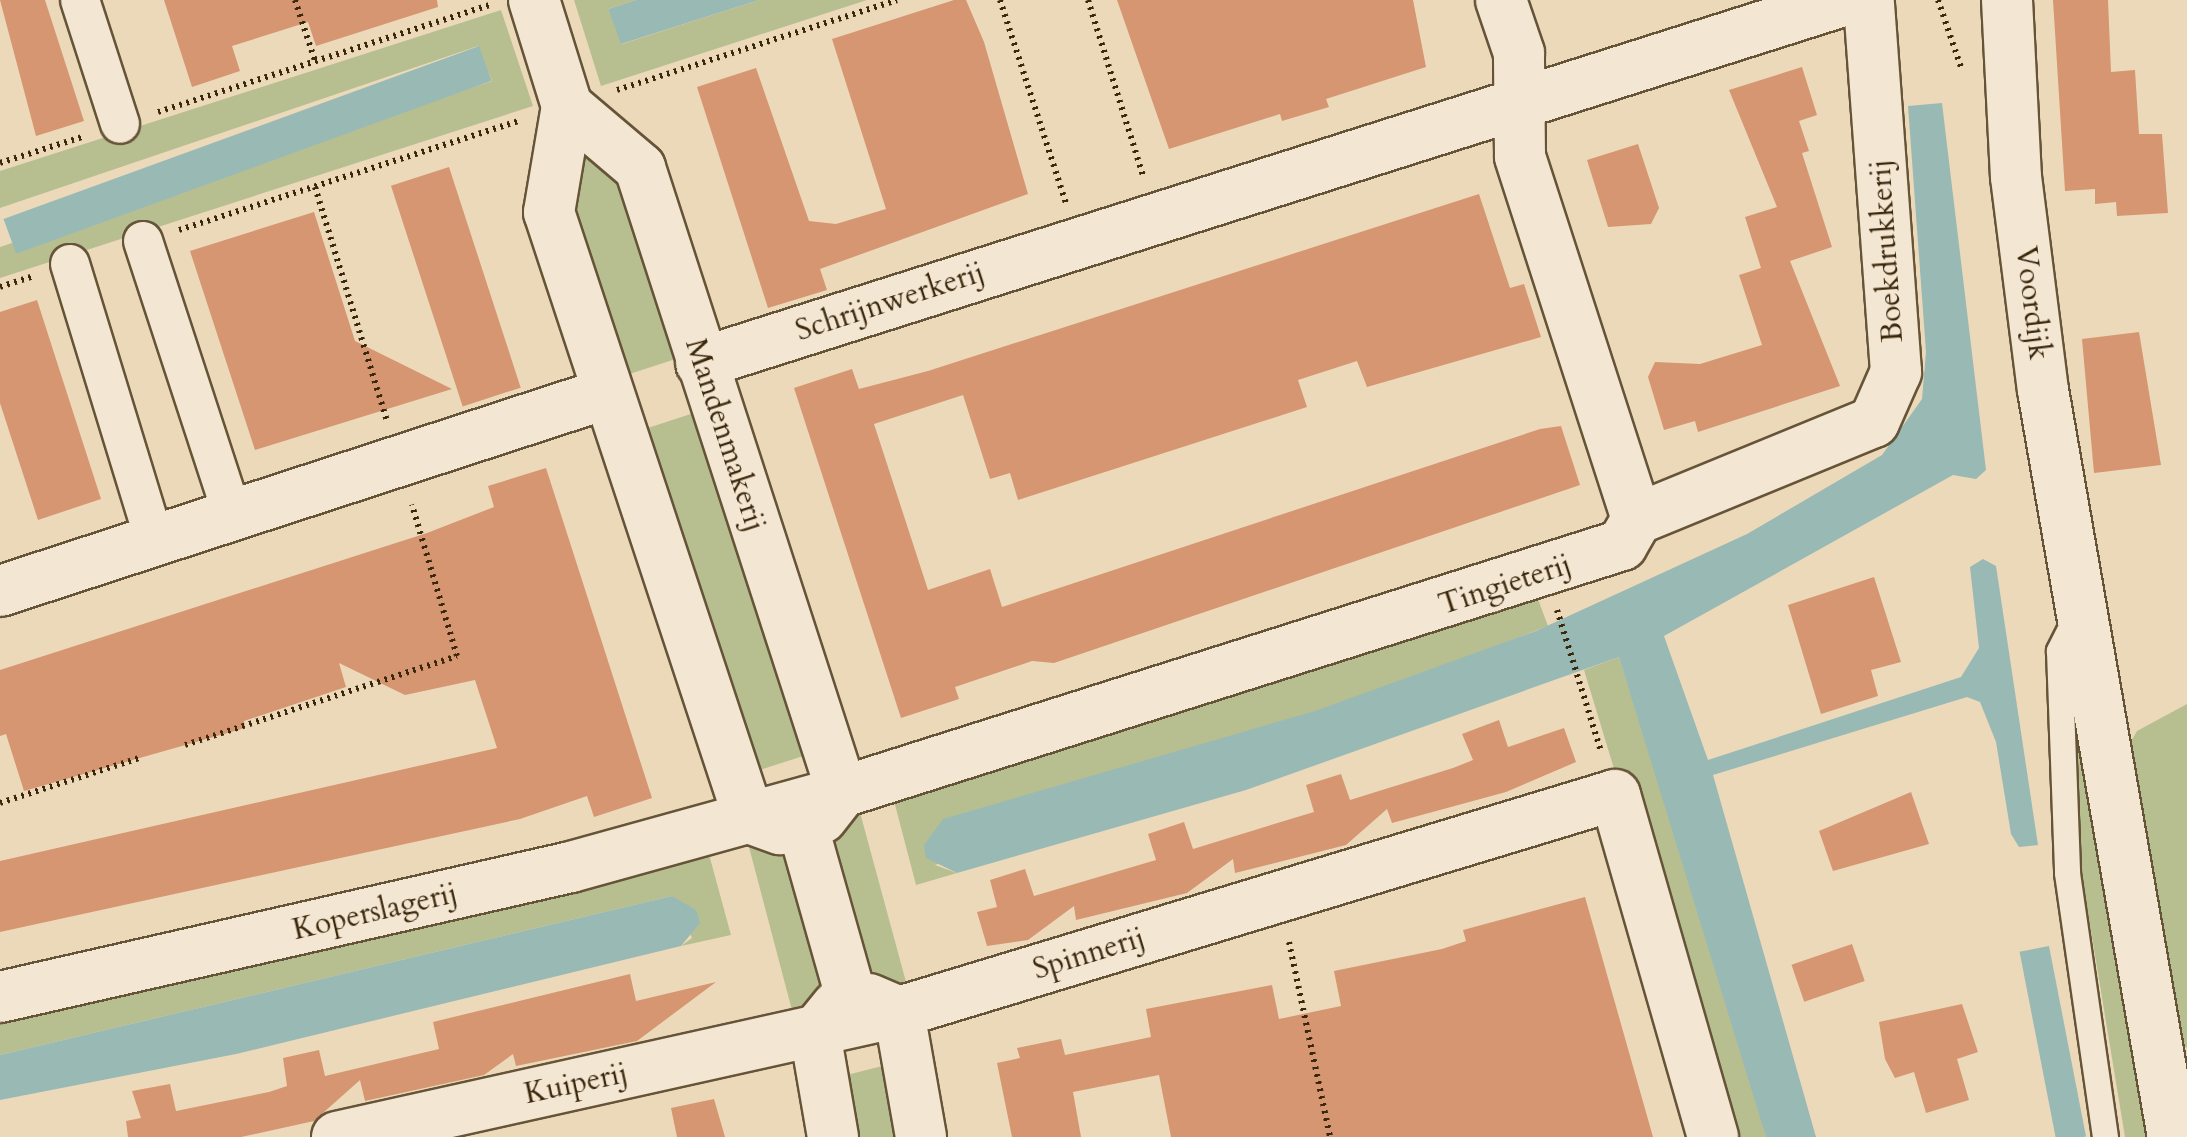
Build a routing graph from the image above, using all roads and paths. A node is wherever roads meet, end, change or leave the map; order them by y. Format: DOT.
graph roads {
  1 [pos="80,0"];
  2 [pos="295,0"];
  3 [pos="506,0"];
  4 [pos="534,0"];
  5 [pos="897,0"];
  6 [pos="1000,0"];
  7 [pos="1088,0"];
  8 [pos="1502,0"];
  9 [pos="1846,0"];
  10 [pos="1869,0"];
  11 [pos="2007,0"];
  12 [pos="315,61"];
  13 [pos="1518,101"];
  14 [pos="567,106"];
  15 [pos="120,124"];
  16 [pos="0,163"];
  17 [pos="1156,217"];
  18 [pos="143,241"];
  19 [pos="1079,242"];
  20 [pos="70,264"];
  21 [pos="0,287"];
  22 [pos="701,362"];
  23 [pos="608,394"];
  24 [pos="233,517"];
  25 [pos="1637,519"];
  26 [pos="154,542"];
  27 [pos="0,591"];
  28 [pos="1554,600"];
  29 [pos="2083,604"];
  30 [pos="142,757"];
  31 [pos="842,792"];
  32 [pos="1615,795"];
  33 [pos="0,804"];
  34 [pos="749,818"];
  35 [pos="806,838"];
  36 [pos="1279,896"];
  37 [pos="849,990"];
  38 [pos="0,997"];
  39 [pos="899,1012"];
  40 [pos="815,1033"];
  41 [pos="337,1137"];
  42 [pos="834,1137"];
  43 [pos="922,1137"];
  44 [pos="1330,1137"];
  45 [pos="1713,1137"];
  46 [pos="2105,1137"];
  47 [pos="2173,1137"];
  1 -- 15 [label="street"];
  2 -- 12 [label="path"];
  3 -- 12 [label="path"];
  4 -- 14 [label="street"];
  5 -- 14 [label="path"];
  6 -- 19 [label="path"];
  7 -- 17 [label="path"];
  8 -- 13 [label="street"];
  9 -- 13 [label="street"];
  10 -- 25 [label="street, Boekdrukkerij"];
  11 -- 29 [label="street, Voordijk"];
  12 -- 15 [label="path"];
  13 -- 17 [label="street, Schrijnwerkerij"];
  13 -- 25 [label="street"];
  14 -- 18 [label="path"];
  14 -- 22 [label="street, Mandenmakerij"];
  14 -- 23 [label="street"];
  15 -- 16 [label="path"];
  17 -- 19 [label="street, Schrijnwerkerij"];
  18 -- 24 [label="street"];
  19 -- 22 [label="street, Schrijnwerkerij"];
  20 -- 21 [label="path"];
  20 -- 26 [label="street"];
  22 -- 31 [label="street, Mandenmakerij"];
  23 -- 24 [label="street"];
  23 -- 34 [label="street"];
  24 -- 26 [label="street"];
  25 -- 31 [label="street, Tingieterij"];
  26 -- 27 [label="street"];
  28 -- 32 [label="path"];
  29 -- 46 [label="lane"];
  29 -- 47 [label="street, Voordijk"];
  30 -- 33 [label="path"];
  31 -- 34 [label="street"];
  31 -- 35 [label="street"];
  32 -- 36 [label="street, Spinnerij"];
  32 -- 45 [label="street"];
  34 -- 35 [label="street"];
  34 -- 38 [label="street, Koperslagerij"];
  35 -- 37 [label="street"];
  36 -- 39 [label="street, Spinnerij"];
  36 -- 44 [label="path"];
  37 -- 39 [label="street"];
  37 -- 40 [label="street"];
  39 -- 40 [label="street, Spinnerij"];
  39 -- 43 [label="street"];
  40 -- 41 [label="street, Kuiperij"];
  40 -- 42 [label="street"];
}
